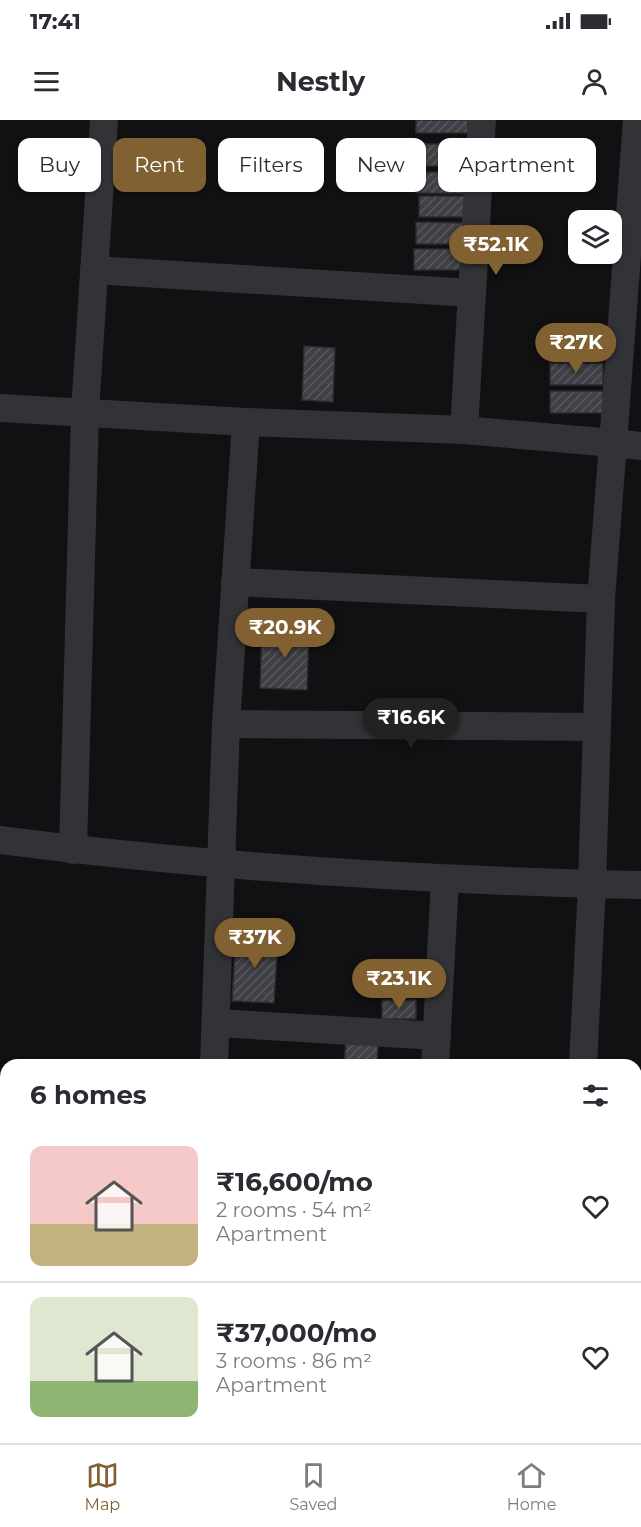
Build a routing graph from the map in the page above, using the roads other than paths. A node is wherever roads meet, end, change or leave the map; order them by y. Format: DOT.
graph roads {
  1 [pos="104,120"];
  2 [pos="482,120"];
  3 [pos="637,120"];
  4 [pos="94,270"];
  5 [pos="472,293"];
  6 [pos="633,293"];
  7 [pos="0,408"];
  8 [pos="85,412"];
  9 [pos="246,422"];
  10 [pos="465,430"];
  11 [pos="627,445"];
  12 [pos="235,582"];
  13 [pos="601,599"];
  14 [pos="226,724"];
  15 [pos="596,727"];
  16 [pos="0,840"];
  17 [pos="73,850"];
  18 [pos="220,864"];
  19 [pos="445,880"];
  20 [pos="592,884"];
  21 [pos="641,885"];
  22 [pos="217,1023"];
  23 [pos="437,1036"];
  24 [pos="214,1059"];
  25 [pos="435,1059"];
  26 [pos="583,1059"];
  1 -- 4 [label="street"];
  2 -- 5 [label="street"];
  3 -- 6 [label="street"];
  4 -- 5 [label="street"];
  4 -- 8 [label="street"];
  5 -- 10 [label="street"];
  6 -- 11 [label="street"];
  7 -- 8 [label="street"];
  8 -- 9 [label="street"];
  8 -- 17 [label="street"];
  9 -- 10 [label="street"];
  9 -- 12 [label="street"];
  10 -- 11 [label="street"];
  11 -- 13 [label="street"];
  12 -- 13 [label="street"];
  12 -- 14 [label="street"];
  13 -- 15 [label="street"];
  14 -- 15 [label="street"];
  14 -- 18 [label="street"];
  15 -- 20 [label="street"];
  16 -- 17 [label="street"];
  17 -- 18 [label="street"];
  18 -- 19 [label="street"];
  18 -- 22 [label="street"];
  19 -- 20 [label="street"];
  19 -- 23 [label="street"];
  20 -- 21 [label="street"];
  20 -- 26 [label="street"];
  22 -- 23 [label="street"];
  22 -- 24 [label="street"];
  23 -- 25 [label="street"];
}
